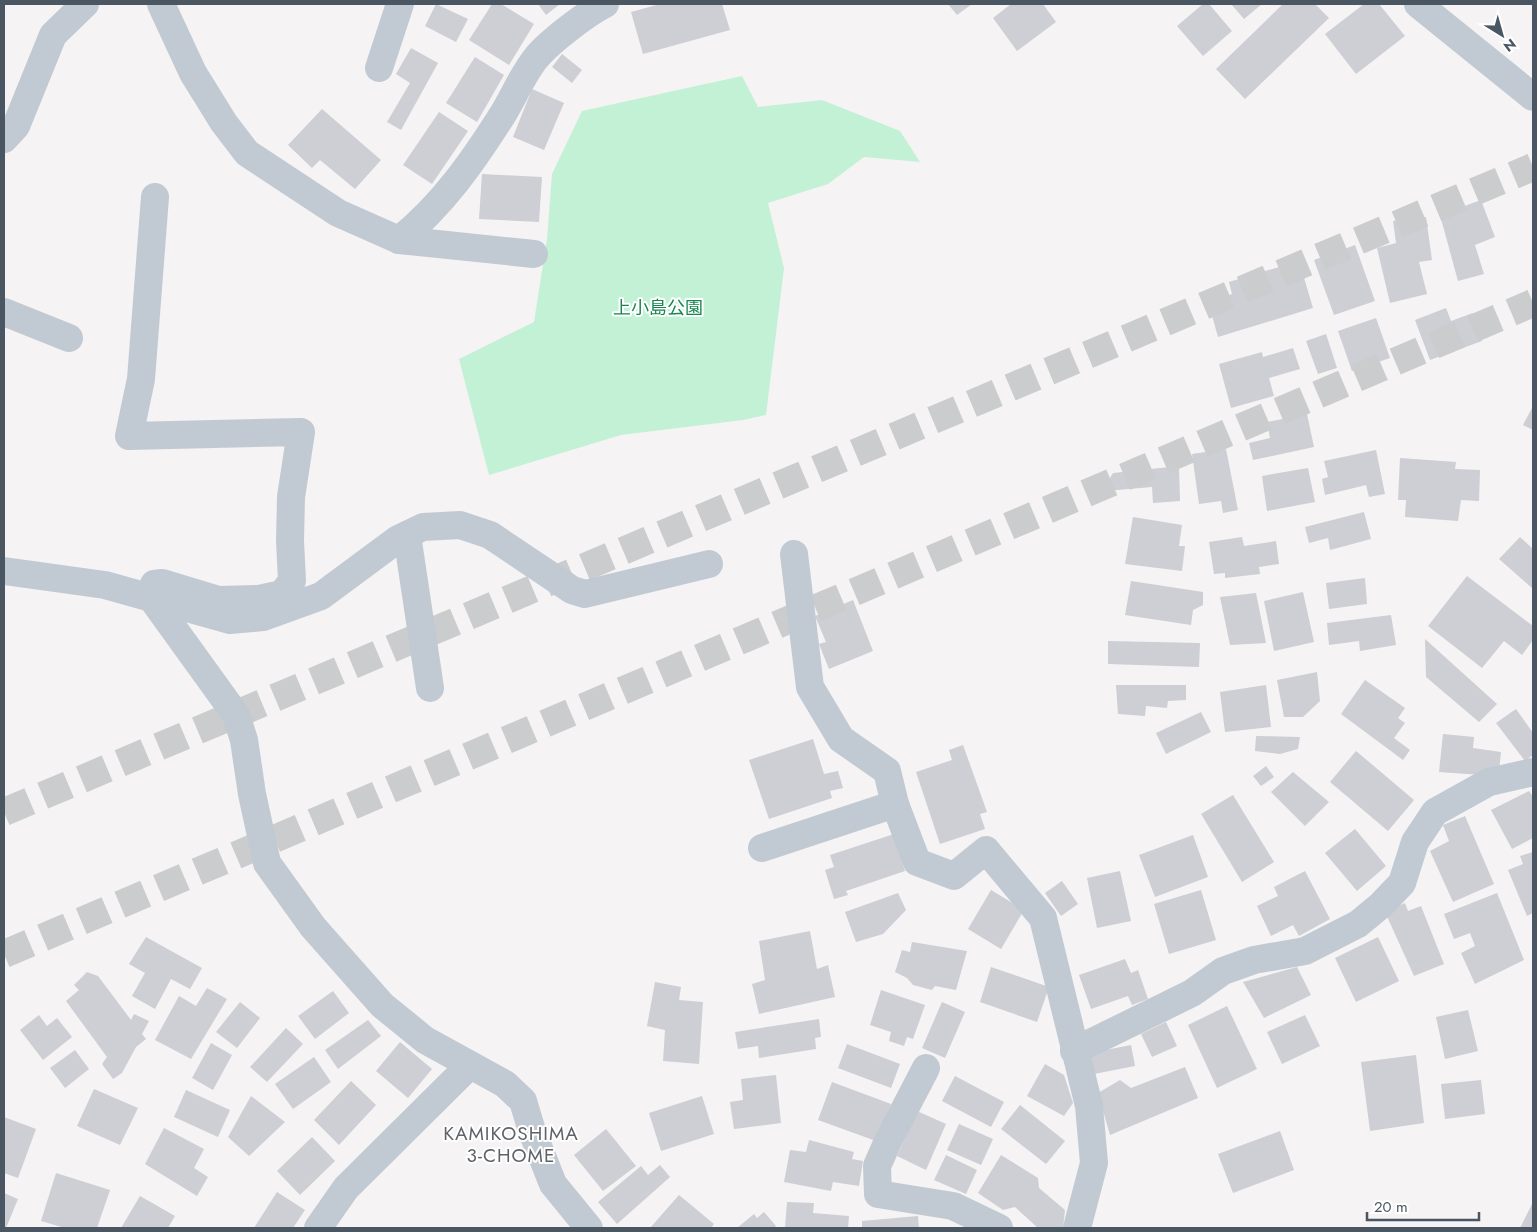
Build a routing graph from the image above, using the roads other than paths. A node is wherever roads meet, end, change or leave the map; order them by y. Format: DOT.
graph roads {
  1 [pos="85,4"];
  2 [pos="161,4"];
  3 [pos="400,4"];
  4 [pos="605,4"];
  5 [pos="1418,4"];
  6 [pos="380,68"];
  7 [pos="1533,97"];
  8 [pos="4,139"];
  9 [pos="155,198"];
  10 [pos="399,240"];
  11 [pos="534,254"];
  12 [pos="4,312"];
  13 [pos="69,338"];
  14 [pos="407,535"];
  15 [pos="794,554"];
  16 [pos="709,564"];
  17 [pos="4,571"];
  18 [pos="153,600"];
  19 [pos="430,688"];
  20 [pos="1533,772"];
  21 [pos="895,804"];
  22 [pos="762,848"];
  23 [pos="1074,1051"];
  24 [pos="470,1065"];
  25 [pos="926,1068"];
  26 [pos="318,1228"];
  27 [pos="589,1228"];
  28 [pos="999,1228"];
  29 [pos="1077,1228"];
  1 -- 8 [label="street"];
  2 -- 10 [label="street"];
  3 -- 6 [label="street"];
  4 -- 10 [label="street"];
  5 -- 7 [label="street"];
  9 -- 18 [label="street"];
  10 -- 11 [label="street"];
  12 -- 13 [label="street"];
  14 -- 16 [label="street"];
  14 -- 18 [label="street"];
  14 -- 19 [label="street"];
  15 -- 21 [label="street"];
  17 -- 18 [label="street"];
  18 -- 24 [label="street"];
  20 -- 23 [label="street"];
  21 -- 22 [label="street"];
  21 -- 23 [label="street"];
  23 -- 29 [label="street"];
  24 -- 26 [label="street"];
  24 -- 27 [label="street"];
  25 -- 28 [label="street"];
}
